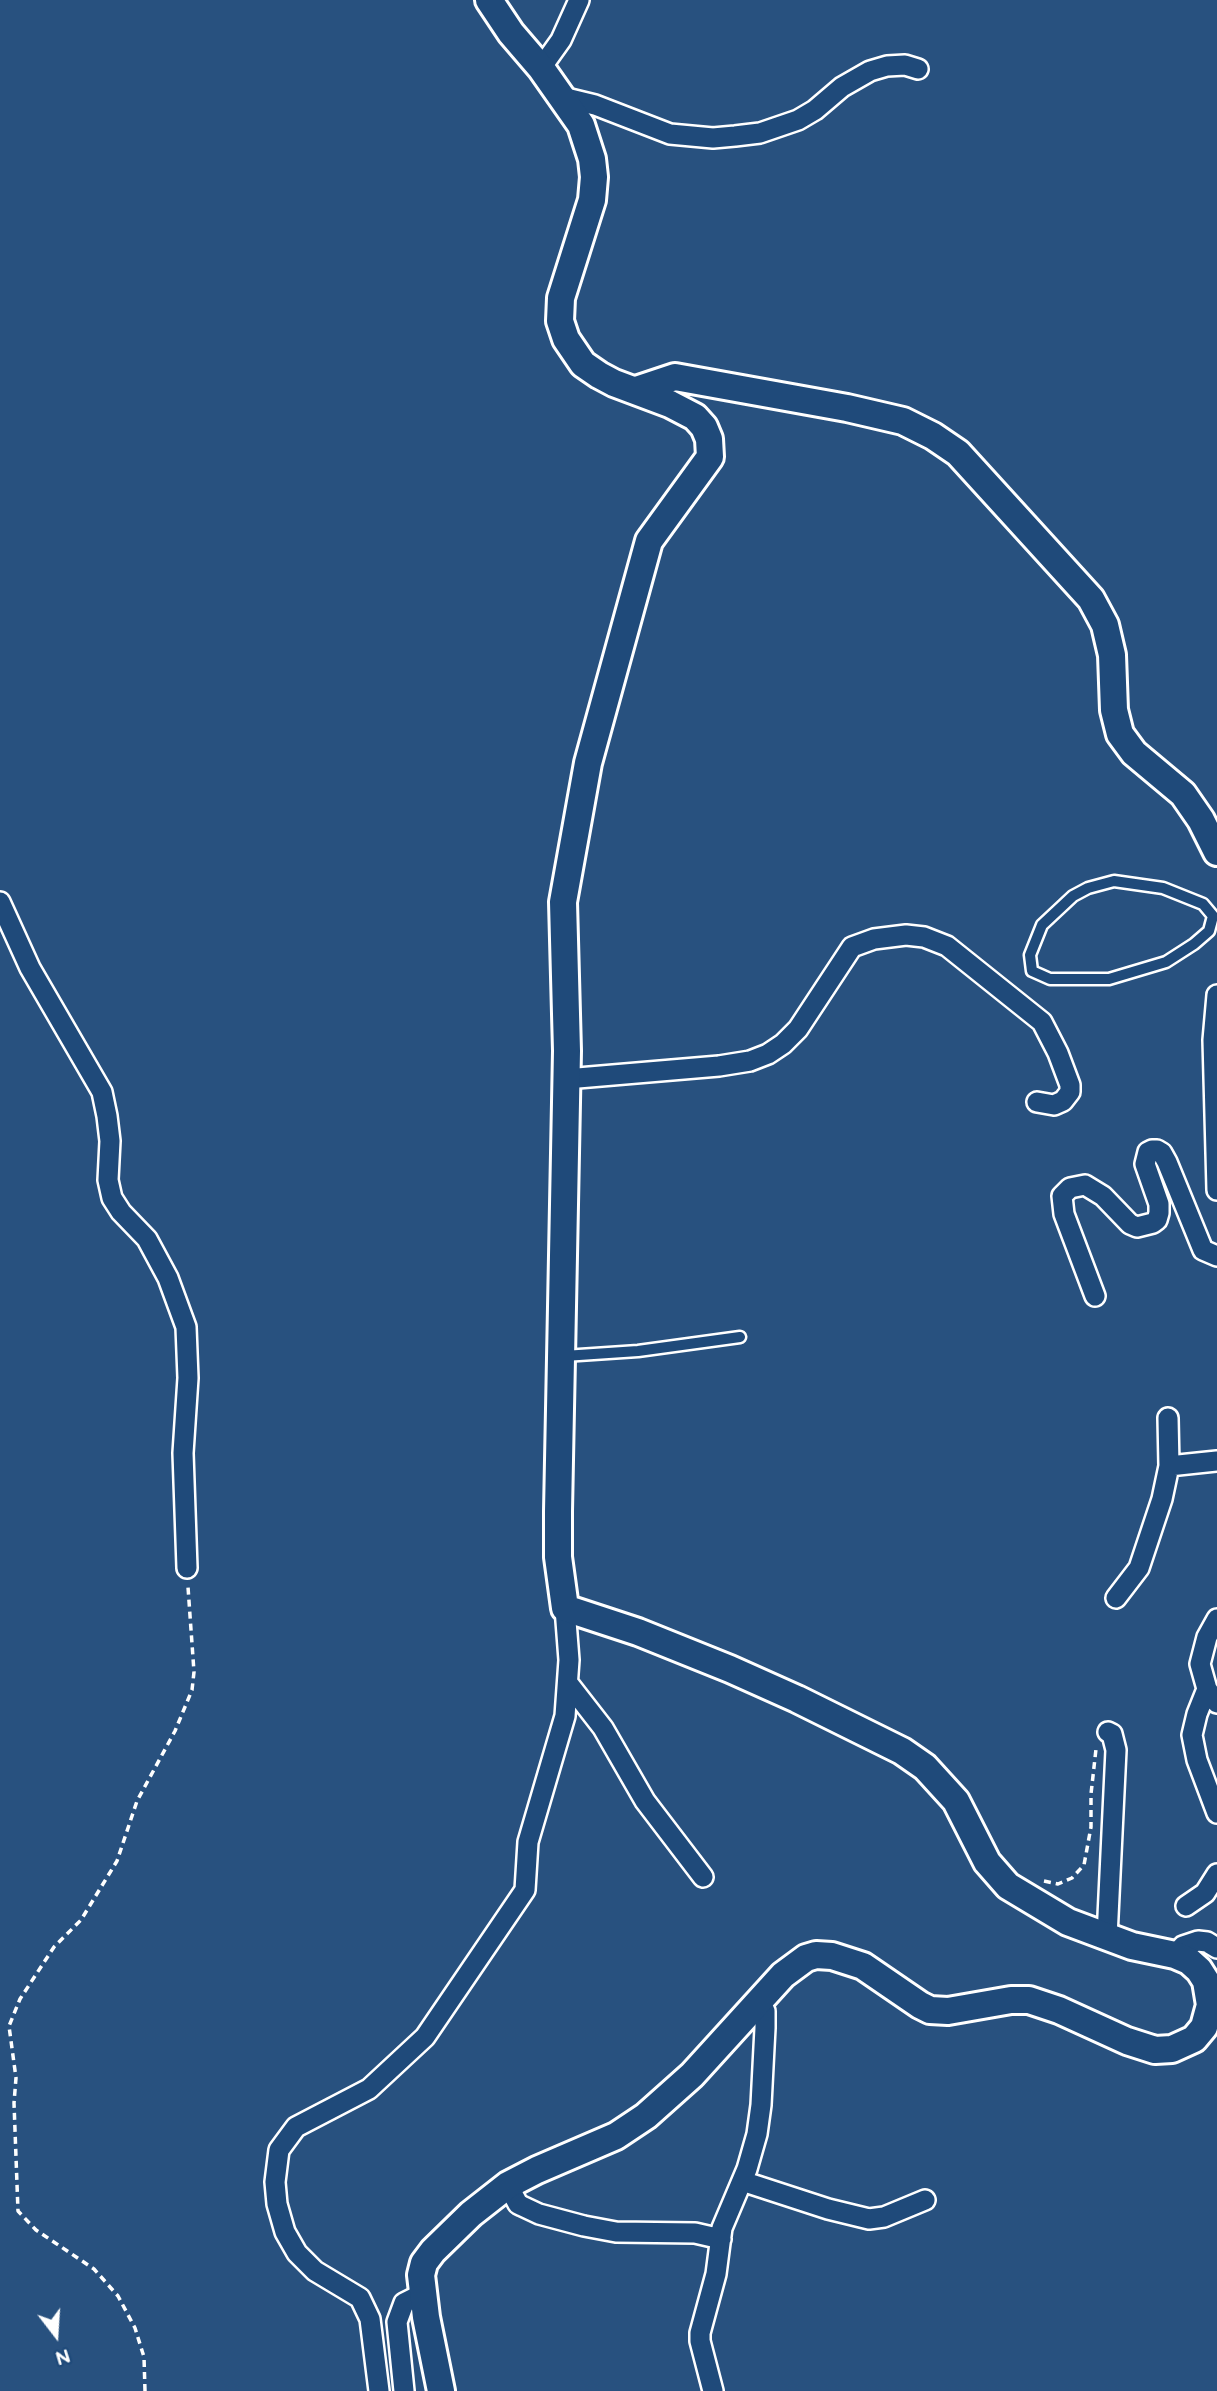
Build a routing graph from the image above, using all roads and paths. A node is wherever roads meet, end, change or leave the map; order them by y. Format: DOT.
graph roads {
  1 [pos="489,0"];
  2 [pos="579,0"];
  3 [pos="541,68"];
  4 [pos="918,69"];
  5 [pos="562,97"];
  6 [pos="636,390"];
  7 [pos="1217,852"];
  8 [pos="0,902"];
  9 [pos="1215,915"];
  10 [pos="1217,995"];
  11 [pos="566,1079"];
  12 [pos="1037,1102"];
  13 [pos="1217,1189"];
  14 [pos="1217,1256"];
  15 [pos="1095,1296"];
  16 [pos="740,1337"];
  17 [pos="561,1356"];
  18 [pos="1168,1418"];
  19 [pos="1217,1461"];
  20 [pos="1169,1466"];
  21 [pos="187,1568"];
  22 [pos="1116,1598"];
  23 [pos="565,1608"];
  24 [pos="1217,1619"];
  25 [pos="568,1684"];
  26 [pos="1212,1696"];
  27 [pos="1108,1732"];
  28 [pos="1217,1813"];
  29 [pos="1217,1874"];
  30 [pos="702,1877"];
  31 [pos="1041,1881"];
  32 [pos="1186,1906"];
  33 [pos="1107,1937"];
  34 [pos="1217,1948"];
  35 [pos="1175,1955"];
  36 [pos="759,2000"];
  37 [pos="742,2181"];
  38 [pos="508,2185"];
  39 [pos="925,2200"];
  40 [pos="721,2239"];
  41 [pos="424,2293"];
  42 [pos="145,2391"];
  43 [pos="379,2391"];
  44 [pos="404,2391"];
  45 [pos="441,2391"];
  46 [pos="713,2391"];
  1 -- 3 [label="street"];
  2 -- 3 [label="street"];
  3 -- 5 [label="street"];
  4 -- 5 [label="street"];
  5 -- 6 [label="street"];
  6 -- 7 [label="street"];
  6 -- 11 [label="street"];
  8 -- 21 [label="street"];
  9 -- 9 [label="lane"];
  10 -- 13 [label="street"];
  11 -- 12 [label="street"];
  11 -- 17 [label="street"];
  14 -- 15 [label="street"];
  16 -- 17 [label="lane"];
  17 -- 23 [label="street"];
  18 -- 20 [label="street"];
  19 -- 20 [label="street"];
  20 -- 22 [label="street"];
  21 -- 42 [label="path"];
  23 -- 25 [label="street"];
  23 -- 33 [label="street"];
  24 -- 26 [label="street"];
  25 -- 30 [label="street"];
  25 -- 43 [label="street"];
  26 -- 28 [label="street"];
  27 -- 31 [label="path"];
  27 -- 33 [label="street"];
  29 -- 32 [label="street"];
  33 -- 35 [label="street"];
  34 -- 35 [label="street"];
  35 -- 36 [label="street"];
  36 -- 37 [label="street"];
  36 -- 38 [label="street"];
  37 -- 39 [label="street"];
  37 -- 40 [label="street"];
  38 -- 40 [label="street"];
  38 -- 41 [label="street"];
  40 -- 46 [label="street"];
  41 -- 44 [label="street"];
  41 -- 45 [label="street"];
}
